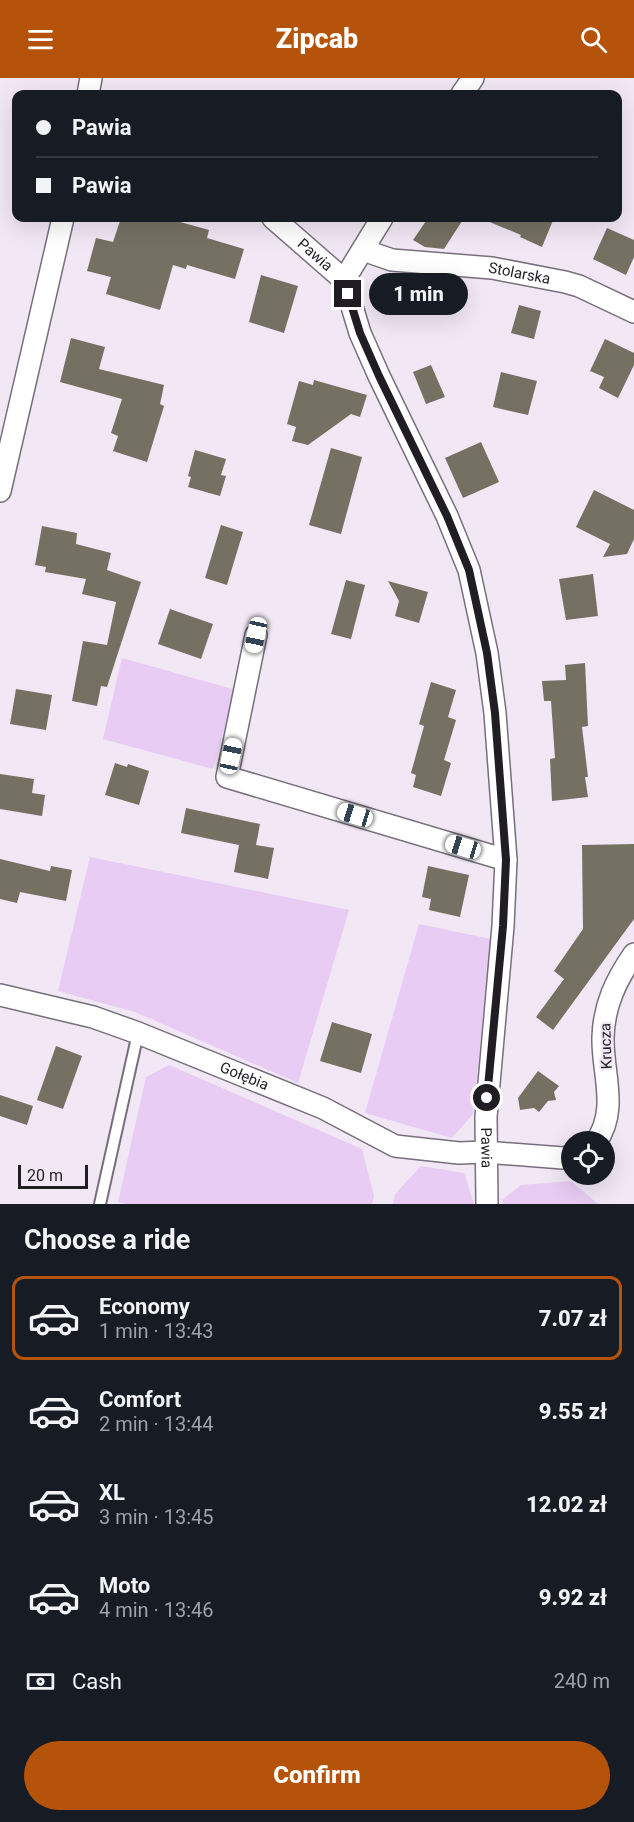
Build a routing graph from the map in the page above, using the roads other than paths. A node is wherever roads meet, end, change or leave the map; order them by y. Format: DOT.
graph roads {
  1 [pos="62,222"];
  2 [pos="278,222"];
  3 [pos="380,222"];
  4 [pos="363,250"];
  5 [pos="344,280"];
  6 [pos="634,312"];
  7 [pos="0,491"];
  8 [pos="256,635"];
  9 [pos="506,860"];
  10 [pos="634,954"];
  11 [pos="0,995"];
  12 [pos="138,1034"];
  13 [pos="602,1131"];
  14 [pos="485,1152"];
  15 [pos="561,1158"];
  16 [pos="100,1204"];
  17 [pos="487,1204"];
  1 -- 7 [label="street"];
  2 -- 5 [label="street, Pawia"];
  3 -- 4 [label="street"];
  4 -- 5 [label="street"];
  4 -- 6 [label="street, Stolarska"];
  5 -- 9 [label="street, Pawia"];
  8 -- 9 [label="street"];
  9 -- 14 [label="street, Pawia"];
  10 -- 13 [label="street, Krucza"];
  11 -- 12 [label="street, Gołębia"];
  12 -- 14 [label="street, Gołębia"];
  12 -- 16 [label="lane"];
  14 -- 15 [label="street"];
  14 -- 17 [label="street, Pawia"];
}
